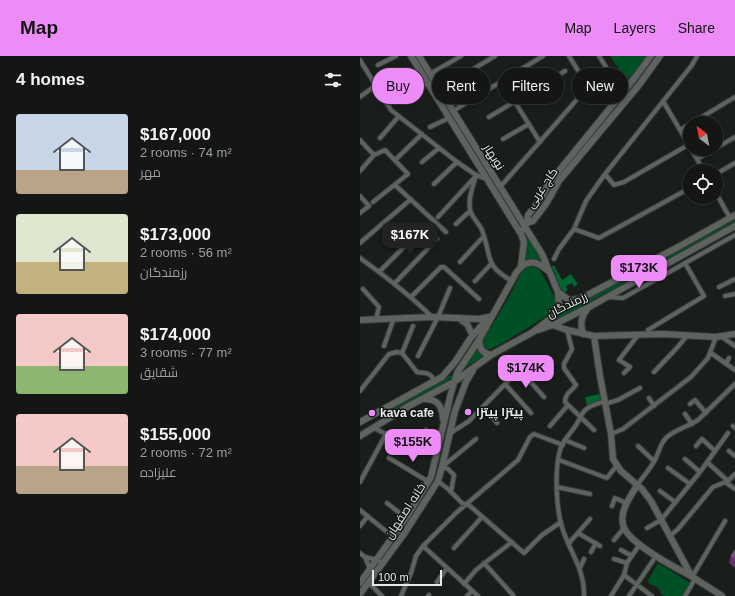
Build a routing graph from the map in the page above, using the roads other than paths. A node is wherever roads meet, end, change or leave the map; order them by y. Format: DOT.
graph roads {
  1 [pos="396,56"];
  2 [pos="411,56"];
  3 [pos="419,56"];
  4 [pos="461,56"];
  5 [pos="495,56"];
  6 [pos="543,56"];
  7 [pos="569,56"];
  8 [pos="599,56"];
  9 [pos="651,56"];
  10 [pos="660,56"];
  11 [pos="697,56"];
  12 [pos="360,60"];
  13 [pos="378,65"];
  14 [pos="474,68"];
  15 [pos="576,68"];
  16 [pos="605,68"];
  17 [pos="430,74"];
  18 [pos="372,79"];
  19 [pos="633,80"];
  20 [pos="428,83"];
  21 [pos="424,85"];
  22 [pos="639,85"];
  23 [pos="372,88"];
  24 [pos="360,97"];
  25 [pos="735,97"];
  26 [pos="663,101"];
  27 [pos="387,104"];
  28 [pos="512,104"];
  29 [pos="516,104"];
  30 [pos="572,104"];
  31 [pos="453,111"];
  32 [pos="399,116"];
  33 [pos="704,116"];
  34 [pos="489,117"];
  35 [pos="449,118"];
  36 [pos="529,124"];
  37 [pos="430,127"];
  38 [pos="683,128"];
  39 [pos="680,130"];
  40 [pos="422,134"];
  41 [pos="683,135"];
  42 [pos="735,137"];
  43 [pos="380,138"];
  44 [pos="503,139"];
  45 [pos="360,140"];
  46 [pos="540,142"];
  47 [pos="582,143"];
  48 [pos="723,144"];
  49 [pos="439,148"];
  50 [pos="588,148"];
  51 [pos="683,151"];
  52 [pos="374,155"];
  53 [pos="695,156"];
  54 [pos="702,156"];
  55 [pos="697,159"];
  56 [pos="395,160"];
  57 [pos="422,162"];
  58 [pos="457,162"];
  59 [pos="735,163"];
  60 [pos="700,164"];
  61 [pos="723,170"];
  62 [pos="360,171"];
  63 [pos="605,174"];
  64 [pos="476,175"];
  65 [pos="487,179"];
  66 [pos="434,184"];
  67 [pos="395,185"];
  68 [pos="500,187"];
  69 [pos="683,192"];
  70 [pos="360,196"];
  71 [pos="411,199"];
  72 [pos="373,202"];
  73 [pos="723,202"];
  74 [pos="470,211"];
  75 [pos="360,213"];
  76 [pos="733,216"];
  77 [pos="438,217"];
  78 [pos="456,224"];
  79 [pos="526,225"];
  80 [pos="735,226"];
  81 [pos="423,228"];
  82 [pos="574,229"];
  83 [pos="446,232"];
  84 [pos="521,234"];
  85 [pos="735,235"];
  86 [pos="484,236"];
  87 [pos="437,239"];
  88 [pos="360,243"];
  89 [pos="360,258"];
  90 [pos="554,259"];
  91 [pos="460,262"];
  92 [pos="492,263"];
  93 [pos="685,263"];
  94 [pos="521,266"];
  95 [pos="548,271"];
  96 [pos="379,272"];
  97 [pos="735,279"];
  98 [pos="512,281"];
  99 [pos="475,282"];
  100 [pos="394,284"];
  101 [pos="719,287"];
  102 [pos="450,288"];
  103 [pos="364,289"];
  104 [pos="558,292"];
  105 [pos="735,294"];
  106 [pos="725,296"];
  107 [pos="411,297"];
  108 [pos="607,297"];
  109 [pos="479,299"];
  110 [pos="590,306"];
  111 [pos="494,313"];
  112 [pos="435,317"];
  113 [pos="489,317"];
  114 [pos="394,318"];
  115 [pos="376,319"];
  116 [pos="459,319"];
  117 [pos="360,320"];
  118 [pos="553,325"];
  119 [pos="413,326"];
  120 [pos="567,330"];
  121 [pos="648,330"];
  122 [pos="533,332"];
  123 [pos="583,334"];
  124 [pos="735,334"];
  125 [pos="638,335"];
  126 [pos="473,336"];
  127 [pos="594,336"];
  128 [pos="687,336"];
  129 [pos="719,337"];
  130 [pos="479,340"];
  131 [pos="384,346"];
  132 [pos="735,346"];
  133 [pos="402,353"];
  134 [pos="710,353"];
  135 [pos="491,355"];
  136 [pos="418,356"];
  137 [pos="729,358"];
  138 [pos="532,360"];
  139 [pos="726,364"];
  140 [pos="475,366"];
  141 [pos="520,370"];
  142 [pos="735,370"];
  143 [pos="654,372"];
  144 [pos="624,373"];
  145 [pos="435,382"];
  146 [pos="454,382"];
  147 [pos="505,384"];
  148 [pos="735,384"];
  149 [pos="640,388"];
  150 [pos="360,390"];
  151 [pos="544,397"];
  152 [pos="649,398"];
  153 [pos="422,399"];
  154 [pos="605,403"];
  155 [pos="690,404"];
  156 [pos="568,405"];
  157 [pos="654,406"];
  158 [pos="483,407"];
  159 [pos="383,410"];
  160 [pos="531,413"];
  161 [pos="706,413"];
  162 [pos="685,414"];
  163 [pos="580,416"];
  164 [pos="388,419"];
  165 [pos="360,421"];
  166 [pos="496,423"];
  167 [pos="692,424"];
  168 [pos="550,426"];
  169 [pos="444,427"];
  170 [pos="374,428"];
  171 [pos="426,430"];
  172 [pos="594,430"];
  173 [pos="728,433"];
  174 [pos="386,434"];
  175 [pos="449,434"];
  176 [pos="611,434"];
  177 [pos="360,436"];
  178 [pos="476,439"];
  179 [pos="564,443"];
  180 [pos="638,446"];
  181 [pos="696,446"];
  182 [pos="584,448"];
  183 [pos="716,451"];
  184 [pos="729,451"];
  185 [pos="735,456"];
  186 [pos="389,458"];
  187 [pos="685,459"];
  188 [pos="559,460"];
  189 [pos="654,462"];
  190 [pos="707,462"];
  191 [pos="617,465"];
  192 [pos="442,467"];
  193 [pos="668,468"];
  194 [pos="700,472"];
  195 [pos="735,474"];
  196 [pos="438,481"];
  197 [pos="726,481"];
  198 [pos="360,482"];
  199 [pos="429,482"];
  200 [pos="690,484"];
  201 [pos="637,485"];
  202 [pos="557,487"];
  203 [pos="735,489"];
  204 [pos="660,491"];
  205 [pos="451,492"];
  206 [pos="590,494"];
  207 [pos="675,502"];
  208 [pos="387,503"];
  209 [pos="626,503"];
  210 [pos="466,505"];
  211 [pos="612,506"];
  212 [pos="360,510"];
  213 [pos="368,516"];
  214 [pos="482,517"];
  215 [pos="406,518"];
  216 [pos="590,519"];
  217 [pos="661,520"];
  218 [pos="726,521"];
  219 [pos="561,522"];
  220 [pos="360,526"];
  221 [pos="624,528"];
  222 [pos="647,528"];
  223 [pos="578,533"];
  224 [pos="670,536"];
  225 [pos="393,537"];
  226 [pos="614,540"];
  227 [pos="512,542"];
  228 [pos="569,543"];
  229 [pos="596,543"];
  230 [pos="640,544"];
  231 [pos="423,546"];
  232 [pos="600,546"];
  233 [pos="454,548"];
  234 [pos="621,550"];
  235 [pos="591,552"];
  236 [pos="360,553"];
  237 [pos="632,556"];
  238 [pos="656,556"];
  239 [pos="364,557"];
  240 [pos="614,558"];
  241 [pos="584,559"];
  242 [pos="376,560"];
  243 [pos="382,563"];
  244 [pos="484,563"];
  245 [pos="627,563"];
  246 [pos="447,568"];
  247 [pos="580,568"];
  248 [pos="370,569"];
  249 [pos="624,575"];
  250 [pos="694,578"];
  251 [pos="437,582"];
  252 [pos="360,583"];
  253 [pos="369,583"];
  254 [pos="464,584"];
  255 [pos="638,585"];
  256 [pos="472,591"];
  257 [pos="360,594"];
  258 [pos="513,595"];
  259 [pos="382,596"];
  260 [pos="401,596"];
  261 [pos="466,596"];
  262 [pos="478,596"];
  263 [pos="584,596"];
  264 [pos="611,596"];
  265 [pos="629,596"];
  266 [pos="652,596"];
  267 [pos="685,596"];
  268 [pos="722,596"];
  1 -- 13 [label="street"];
  2 -- 20 [label="main road, نوبهار"];
  3 -- 17 [label="main road, نوبهار"];
  4 -- 17 [label="street"];
  5 -- 14 [label="street"];
  6 -- 31 [label="street"];
  7 -- 15 [label="street"];
  8 -- 16 [label="street"];
  9 -- 19 [label="main road, کاج غربی"];
  10 -- 22 [label="main road, کاج غربی"];
  11 -- 26 [label="street"];
  12 -- 18 [label="street"];
  17 -- 31 [label="main road, نوبهار"];
  19 -- 22 [label="main road"];
  19 -- 47 [label="main road, کاج غربی"];
  20 -- 21 [label="street"];
  20 -- 35 [label="main road, نوبهار"];
  22 -- 50 [label="main road, کاج غربی"];
  23 -- 24 [label="street"];
  25 -- 33 [label="street"];
  26 -- 39 [label="street"];
  26 -- 63 [label="street"];
  27 -- 32 [label="street"];
  28 -- 34 [label="street"];
  29 -- 36 [label="street"];
  30 -- 46 [label="street"];
  31 -- 68 [label="main road, نوبهار"];
  32 -- 40 [label="street"];
  32 -- 43 [label="street"];
  35 -- 37 [label="street"];
  35 -- 65 [label="main road, نوبهار"];
  36 -- 44 [label="street"];
  36 -- 46 [label="street"];
  38 -- 39 [label="street"];
  39 -- 41 [label="street"];
  40 -- 49 [label="street"];
  40 -- 56 [label="street"];
  42 -- 48 [label="street"];
  45 -- 52 [label="street"];
  46 -- 68 [label="street"];
  47 -- 50 [label="main road"];
  47 -- 79 [label="main road, کاج غربی"];
  49 -- 57 [label="street"];
  49 -- 58 [label="street"];
  50 -- 79 [label="main road, کاج غربی"];
  51 -- 63 [label="street"];
  52 -- 56 [label="street"];
  52 -- 62 [label="street"];
  53 -- 55 [label="street"];
  54 -- 55 [label="street"];
  55 -- 60 [label="street"];
  56 -- 67 [label="street"];
  58 -- 64 [label="street"];
  58 -- 66 [label="street"];
  59 -- 61 [label="street"];
  63 -- 82 [label="street"];
  64 -- 65 [label="street"];
  64 -- 74 [label="street, نوبهار"];
  64 -- 77 [label="street"];
  65 -- 84 [label="main road, نوبهار"];
  67 -- 71 [label="street"];
  67 -- 72 [label="street"];
  68 -- 79 [label="main road, نوبهار"];
  69 -- 82 [label="street"];
  70 -- 75 [label="street"];
  71 -- 83 [label="street"];
  71 -- 88 [label="street"];
  73 -- 76 [label="street"];
  74 -- 78 [label="street"];
  74 -- 86 [label="street"];
  76 -- 104 [label="main road, رزمندگان"];
  79 -- 84 [label="main road"];
  79 -- 95 [label="main road, نوبهار"];
  80 -- 108 [label="main road, رزمندگان"];
  81 -- 96 [label="street"];
  82 -- 90 [label="street"];
  84 -- 94 [label="main road, نوبهار"];
  85 -- 93 [label="street"];
  86 -- 91 [label="street"];
  86 -- 92 [label="street"];
  87 -- 100 [label="street"];
  89 -- 96 [label="street"];
  92 -- 98 [label="street"];
  92 -- 99 [label="street"];
  93 -- 108 [label="street"];
  93 -- 121 [label="street"];
  94 -- 95 [label="main road"];
  94 -- 98 [label="main road, خانه اصفهان"];
  95 -- 104 [label="main road, نوبهار"];
  96 -- 100 [label="street"];
  97 -- 101 [label="street"];
  98 -- 111 [label="main road, خانه اصفهان"];
  100 -- 107 [label="street"];
  102 -- 112 [label="street"];
  103 -- 115 [label="street"];
  104 -- 122 [label="main road"];
  105 -- 106 [label="street"];
  107 -- 109 [label="street"];
  107 -- 112 [label="street"];
  108 -- 110 [label="main road, رزمندگان"];
  110 -- 118 [label="main road, رزمندگان"];
  110 -- 123 [label="main road"];
  111 -- 113 [label="main road"];
  111 -- 130 [label="main road, خانه اصفهان"];
  112 -- 114 [label="main road"];
  112 -- 116 [label="main road"];
  112 -- 136 [label="street"];
  113 -- 116 [label="main road"];
  113 -- 126 [label="main road"];
  114 -- 115 [label="main road"];
  114 -- 131 [label="street"];
  115 -- 117 [label="main road"];
  116 -- 126 [label="main road"];
  118 -- 120 [label="main road"];
  118 -- 122 [label="main road, رزمندگان"];
  119 -- 133 [label="street"];
  120 -- 123 [label="main road"];
  120 -- 156 [label="street"];
  122 -- 135 [label="main road"];
  123 -- 127 [label="main road"];
  124 -- 129 [label="main road"];
  125 -- 127 [label="main road"];
  125 -- 128 [label="main road"];
  125 -- 144 [label="street"];
  126 -- 145 [label="main road"];
  127 -- 154 [label="main road"];
  128 -- 129 [label="main road"];
  128 -- 143 [label="street"];
  129 -- 132 [label="street"];
  129 -- 134 [label="street"];
  130 -- 135 [label="main road"];
  130 -- 146 [label="main road, خانه اصفهان"];
  133 -- 145 [label="street"];
  133 -- 150 [label="street"];
  134 -- 139 [label="street"];
  134 -- 157 [label="street"];
  135 -- 140 [label="main road"];
  137 -- 139 [label="street"];
  138 -- 141 [label="street"];
  139 -- 142 [label="street"];
  140 -- 146 [label="main road"];
  140 -- 175 [label="main road, خانه اصفهان"];
  141 -- 147 [label="street"];
  141 -- 151 [label="street"];
  145 -- 159 [label="main road"];
  146 -- 153 [label="main road"];
  146 -- 169 [label="main road, خانه اصفهان"];
  147 -- 158 [label="street"];
  147 -- 160 [label="street"];
  148 -- 161 [label="street"];
  149 -- 154 [label="street"];
  152 -- 157 [label="street"];
  153 -- 164 [label="main road"];
  153 -- 169 [label="main road"];
  154 -- 163 [label="street"];
  154 -- 176 [label="main road"];
  155 -- 161 [label="street"];
  156 -- 163 [label="street"];
  156 -- 168 [label="street"];
  157 -- 176 [label="street"];
  158 -- 166 [label="street"];
  158 -- 175 [label="street"];
  159 -- 164 [label="main road"];
  159 -- 165 [label="main road"];
  161 -- 167 [label="street"];
  162 -- 167 [label="street"];
  163 -- 172 [label="street"];
  163 -- 179 [label="street"];
  164 -- 170 [label="main road"];
  167 -- 189 [label="street"];
  169 -- 199 [label="main road, خانه اصفهان"];
  170 -- 174 [label="street"];
  170 -- 177 [label="main road"];
  171 -- 174 [label="street"];
  173 -- 183 [label="street"];
  174 -- 198 [label="street"];
  175 -- 192 [label="main road, خانه اصفهان"];
  176 -- 191 [label="main road"];
  178 -- 192 [label="street"];
  179 -- 182 [label="street"];
  179 -- 188 [label="street"];
  179 -- 210 [label="street"];
  180 -- 189 [label="street"];
  181 -- 183 [label="street"];
  183 -- 190 [label="street"];
  184 -- 185 [label="street"];
  186 -- 199 [label="street"];
  187 -- 194 [label="street"];
  188 -- 191 [label="street"];
  188 -- 202 [label="street"];
  189 -- 201 [label="street"];
  190 -- 194 [label="street"];
  190 -- 197 [label="street"];
  191 -- 201 [label="main road"];
  192 -- 196 [label="main road, خانه اصفهان"];
  192 -- 205 [label="street"];
  193 -- 200 [label="street"];
  194 -- 200 [label="street"];
  195 -- 197 [label="street"];
  196 -- 205 [label="street"];
  196 -- 243 [label="main road, خانه اصفهان"];
  197 -- 203 [label="street"];
  197 -- 224 [label="street"];
  199 -- 215 [label="main road, خانه اصفهان"];
  200 -- 207 [label="street"];
  201 -- 209 [label="main road"];
  201 -- 217 [label="main road"];
  202 -- 206 [label="street"];
  202 -- 219 [label="street"];
  204 -- 207 [label="street"];
  205 -- 210 [label="street"];
  207 -- 217 [label="street"];
  208 -- 215 [label="street"];
  209 -- 211 [label="street"];
  209 -- 221 [label="main road"];
  210 -- 214 [label="street"];
  210 -- 231 [label="street"];
  212 -- 213 [label="street"];
  213 -- 220 [label="street"];
  213 -- 225 [label="street"];
  214 -- 227 [label="street"];
  214 -- 233 [label="street"];
  215 -- 225 [label="main road, خانه اصفهان"];
  216 -- 223 [label="street"];
  217 -- 222 [label="street"];
  217 -- 224 [label="main road"];
  218 -- 250 [label="street"];
  219 -- 227 [label="street"];
  219 -- 228 [label="street"];
  221 -- 226 [label="street"];
  221 -- 230 [label="main road"];
  223 -- 228 [label="street"];
  223 -- 229 [label="street"];
  224 -- 250 [label="main road"];
  225 -- 242 [label="main road, خانه اصفهان"];
  227 -- 244 [label="street"];
  228 -- 247 [label="street"];
  229 -- 232 [label="street"];
  229 -- 235 [label="street"];
  230 -- 237 [label="street"];
  230 -- 238 [label="main road"];
  231 -- 246 [label="street"];
  231 -- 260 [label="street"];
  234 -- 237 [label="street"];
  236 -- 239 [label="street"];
  237 -- 245 [label="street"];
  238 -- 250 [label="main road"];
  238 -- 255 [label="street"];
  239 -- 242 [label="street"];
  239 -- 248 [label="street"];
  240 -- 245 [label="street"];
  241 -- 247 [label="street"];
  242 -- 243 [label="street"];
  242 -- 248 [label="main road, خانه اصفهان"];
  243 -- 253 [label="main road, خانه اصفهان"];
  244 -- 254 [label="street"];
  244 -- 258 [label="street"];
  245 -- 249 [label="street"];
  246 -- 251 [label="street"];
  246 -- 254 [label="street"];
  247 -- 263 [label="street"];
  248 -- 252 [label="main road, خانه اصفهان"];
  249 -- 255 [label="street"];
  249 -- 264 [label="street"];
  250 -- 267 [label="street"];
  250 -- 268 [label="main road"];
  253 -- 257 [label="main road, خانه اصفهان"];
  253 -- 259 [label="street"];
  254 -- 256 [label="street"];
  255 -- 265 [label="street"];
  255 -- 266 [label="street"];
  256 -- 261 [label="street"];
  256 -- 262 [label="street"];
}
